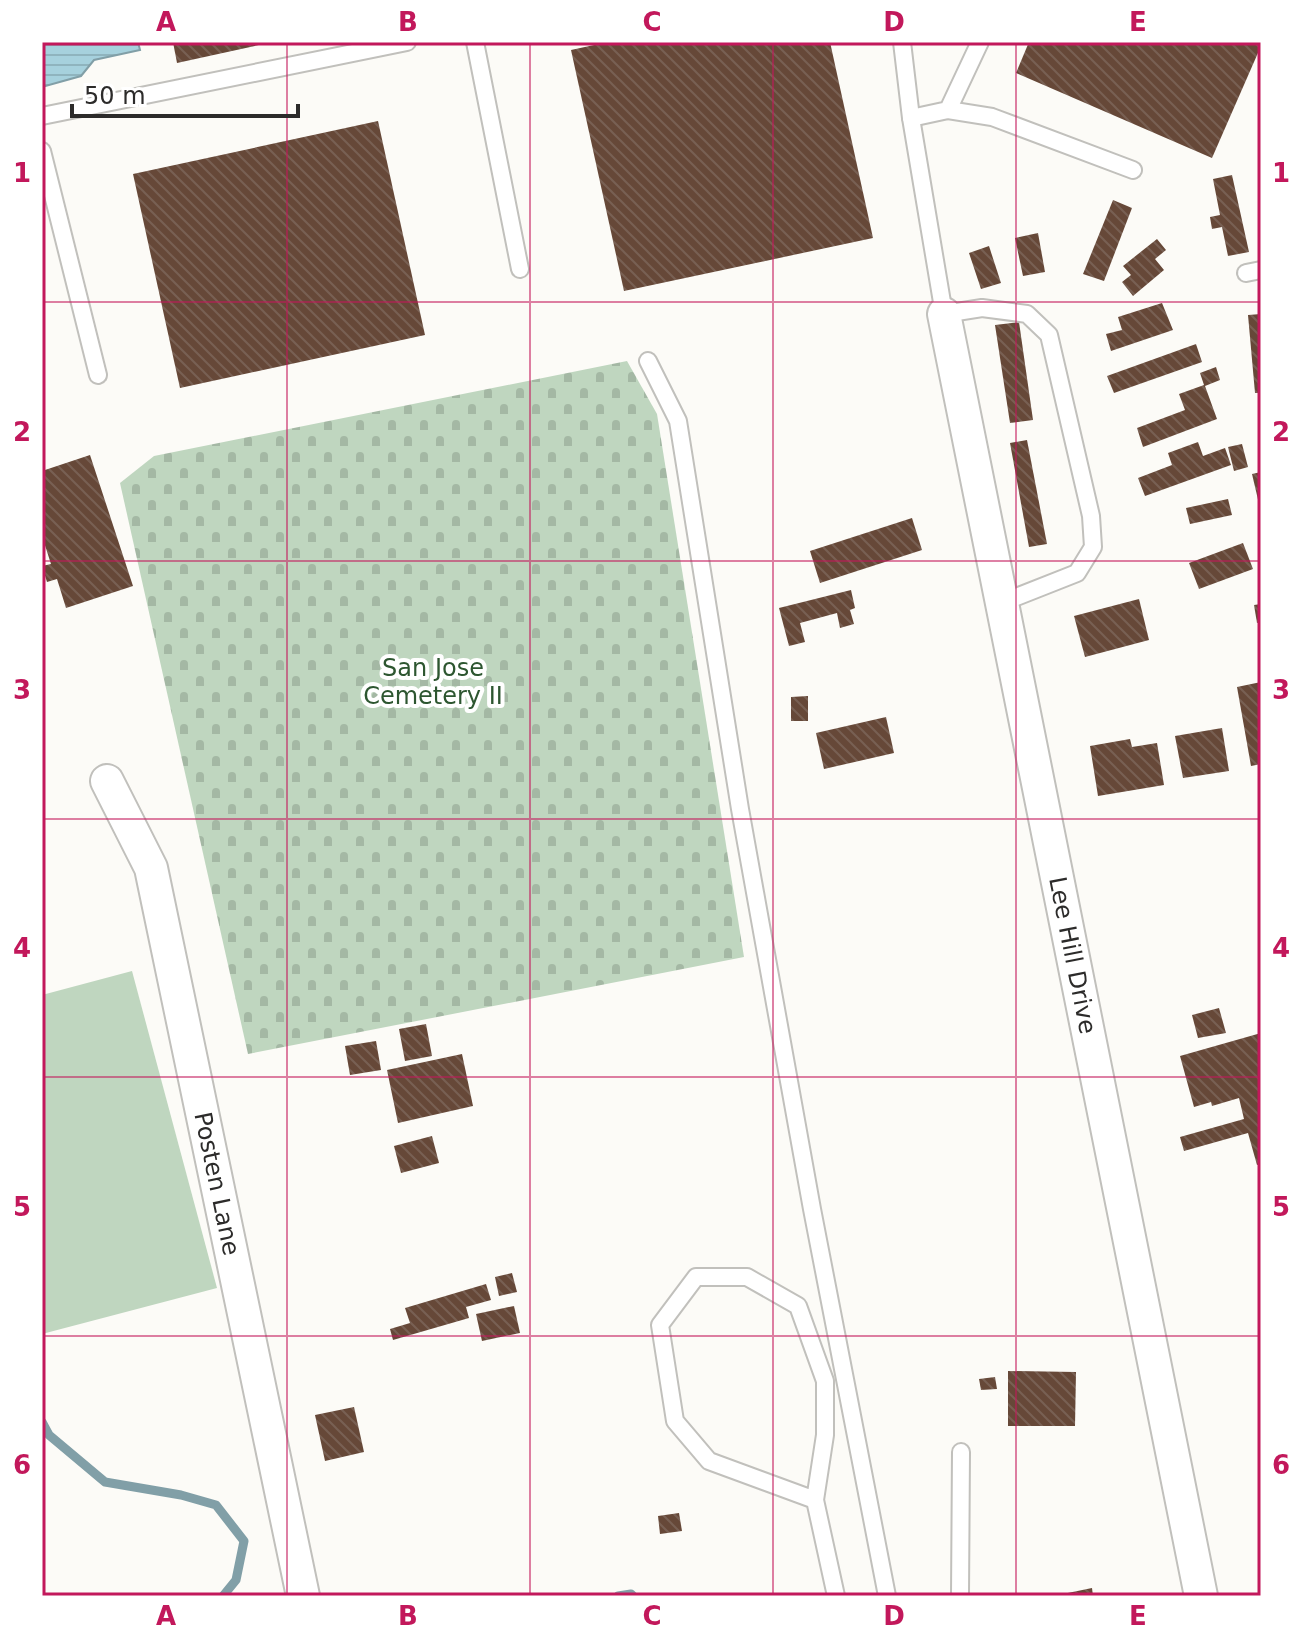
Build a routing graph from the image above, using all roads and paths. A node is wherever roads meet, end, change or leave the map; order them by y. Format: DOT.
graph roads {
  1 [pos="407,42"];
  2 [pos="475,42"];
  3 [pos="902,42"];
  4 [pos="980,42"];
  5 [pos="948,110"];
  6 [pos="42,116"];
  7 [pos="911,118"];
  8 [pos="42,151"];
  9 [pos="1133,170"];
  10 [pos="520,269"];
  11 [pos="944,314"];
  12 [pos="648,361"];
  13 [pos="98,375"];
  14 [pos="1001,603"];
  15 [pos="107,781"];
  16 [pos="961,1452"];
  17 [pos="815,1500"];
  18 [pos="303,1596"];
  19 [pos="836,1596"];
  20 [pos="887,1596"];
  21 [pos="960,1596"];
  22 [pos="1201,1596"];
  1 -- 6 [label="lane"];
  2 -- 10 [label="lane"];
  3 -- 7 [label="lane"];
  4 -- 5 [label="lane"];
  5 -- 7 [label="lane"];
  5 -- 9 [label="lane"];
  7 -- 11 [label="lane"];
  8 -- 13 [label="lane"];
  11 -- 14 [label="street, Lee Hill Drive"];
  11 -- 14 [label="lane"];
  12 -- 20 [label="lane"];
  14 -- 22 [label="street, Lee Hill Drive"];
  15 -- 18 [label="street, Posten Lane"];
  16 -- 21 [label="lane"];
  17 -- 17 [label="lane"];
  17 -- 19 [label="lane"];
}
